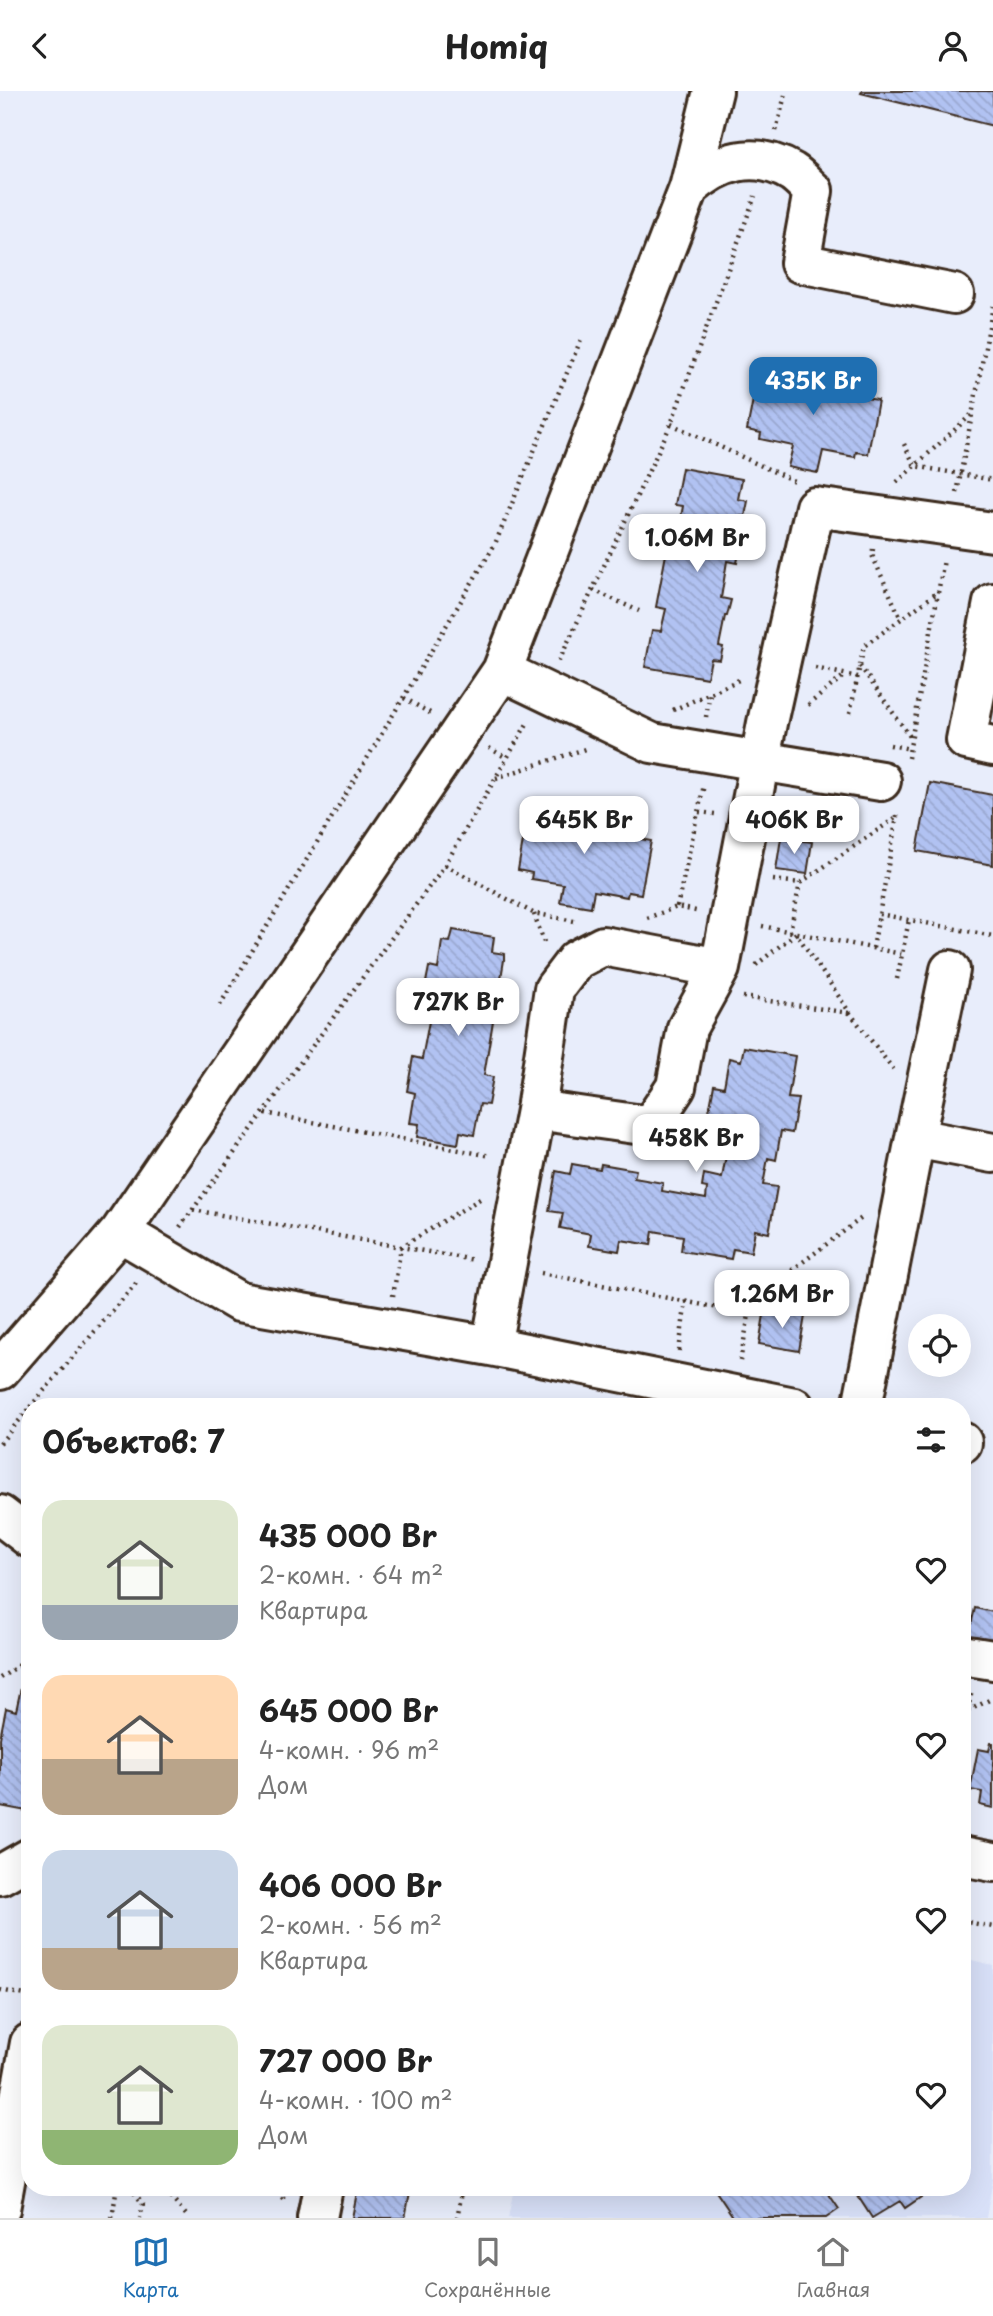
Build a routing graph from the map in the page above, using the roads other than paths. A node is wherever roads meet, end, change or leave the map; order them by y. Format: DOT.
graph roads {
  1 [pos="713,91"];
  2 [pos="689,188"];
  3 [pos="954,294"];
  4 [pos="993,532"];
  5 [pos="993,603"];
  6 [pos="502,671"];
  7 [pos="993,746"];
  8 [pos="761,761"];
  9 [pos="896,782"];
  10 [pos="950,970"];
  11 [pos="733,971"];
  12 [pos="536,1110"];
  13 [pos="919,1122"];
  14 [pos="993,1153"];
  15 [pos="120,1232"];
  16 [pos="491,1346"];
  17 [pos="0,1370"];
  18 [pos="748,1398"];
  19 [pos="864,1398"];
  20 [pos="0,1515"];
  21 [pos="21,1531"];
  22 [pos="971,1858"];
  23 [pos="993,1862"];
  24 [pos="21,1864"];
  25 [pos="0,1875"];
  26 [pos="19,2044"];
  27 [pos="321,2196"];
  28 [pos="0,2209"];
  29 [pos="317,2218"];
  1 -- 2 [label="lane"];
  2 -- 3 [label="lane"];
  2 -- 6 [label="lane"];
  4 -- 8 [label="lane"];
  5 -- 7 [label="lane"];
  6 -- 8 [label="lane"];
  6 -- 15 [label="lane"];
  8 -- 9 [label="lane"];
  8 -- 11 [label="lane"];
  10 -- 13 [label="lane"];
  11 -- 12 [label="lane"];
  11 -- 12 [label="lane"];
  12 -- 16 [label="lane"];
  13 -- 14 [label="lane"];
  13 -- 19 [label="lane"];
  15 -- 16 [label="lane"];
  15 -- 17 [label="lane"];
  16 -- 18 [label="lane"];
  20 -- 21 [label="lane"];
  22 -- 23 [label="lane"];
  24 -- 25 [label="lane"];
  26 -- 28 [label="lane"];
  27 -- 29 [label="lane"];
}
